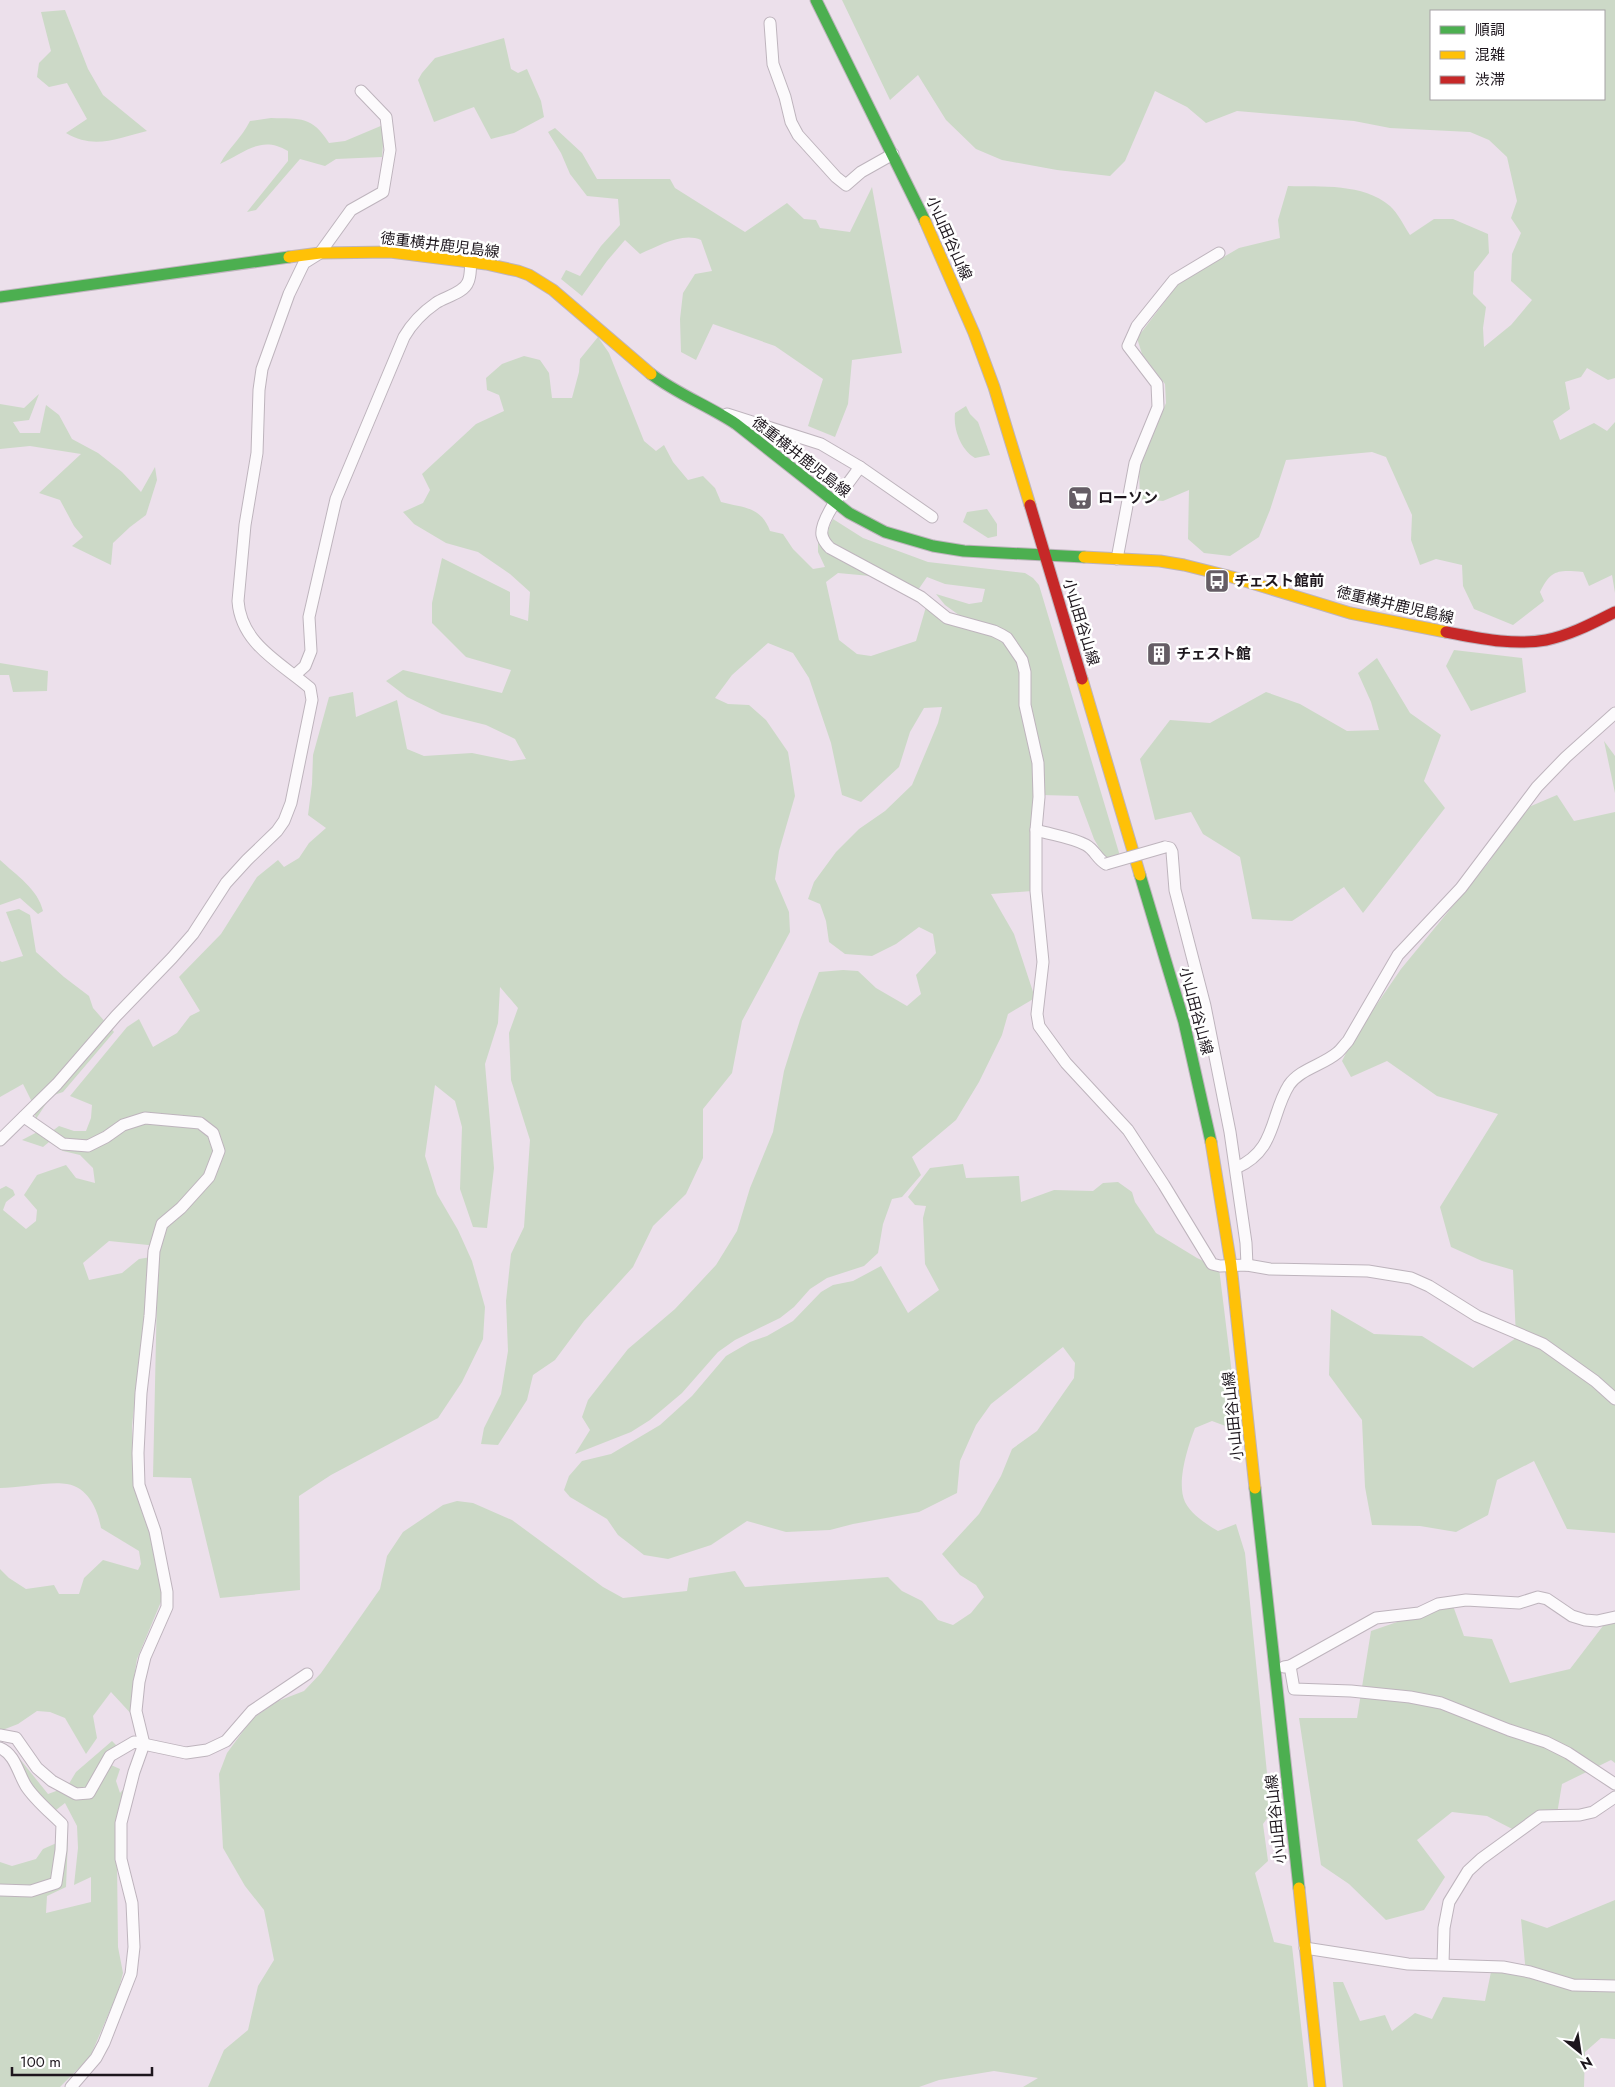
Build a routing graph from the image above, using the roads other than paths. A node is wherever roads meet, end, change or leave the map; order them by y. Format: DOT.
graph roads {
  1 [pos="816,0"];
  2 [pos="770,23"];
  3 [pos="361,91"];
  4 [pos="893,154"];
  5 [pos="320,253"];
  6 [pos="1219,253"];
  7 [pos="471,262"];
  8 [pos="0,297"];
  9 [pos="716,411"];
  10 [pos="860,467"];
  11 [pos="835,504"];
  12 [pos="932,516"];
  13 [pos="1046,556"];
  14 [pos="1117,559"];
  15 [pos="1615,612"];
  16 [pos="295,675"];
  17 [pos="1615,713"];
  18 [pos="1036,830"];
  19 [pos="24,1117"];
  20 [pos="0,1140"];
  21 [pos="1236,1168"];
  22 [pos="1231,1265"];
  23 [pos="1247,1265"];
  24 [pos="1615,1400"];
  25 [pos="1615,1617"];
  26 [pos="1290,1666"];
  27 [pos="1275,1668"];
  28 [pos="307,1674"];
  29 [pos="0,1735"];
  30 [pos="144,1744"];
  31 [pos="0,1748"];
  32 [pos="1615,1784"];
  33 [pos="1615,1797"];
  34 [pos="0,1890"];
  35 [pos="1305,1948"];
  36 [pos="1444,1964"];
  37 [pos="1615,1986"];
  38 [pos="72,2087"];
  39 [pos="1320,2087"];
  1 -- 4 [label="main road, 小山田谷山線"];
  2 -- 4 [label="street"];
  3 -- 5 [label="street"];
  4 -- 13 [label="main road, 小山田谷山線"];
  5 -- 7 [label="main road, 徳重横井鹿児島線"];
  5 -- 8 [label="main road, 徳重横井鹿児島線"];
  5 -- 16 [label="street"];
  6 -- 14 [label="street"];
  7 -- 9 [label="main road, 徳重横井鹿児島線"];
  7 -- 16 [label="street"];
  9 -- 10 [label="street"];
  9 -- 11 [label="main road, 徳重横井鹿児島線"];
  10 -- 11 [label="street"];
  10 -- 12 [label="street"];
  11 -- 13 [label="main road, 徳重横井鹿児島線"];
  11 -- 18 [label="street"];
  13 -- 14 [label="main road, 徳重横井鹿児島線"];
  13 -- 22 [label="main road, 小山田谷山線"];
  14 -- 15 [label="main road, 徳重横井鹿児島線"];
  16 -- 19 [label="street"];
  17 -- 21 [label="street"];
  18 -- 21 [label="street, bridge"];
  18 -- 22 [label="street"];
  19 -- 20 [label="street"];
  19 -- 30 [label="street"];
  21 -- 23 [label="street"];
  22 -- 23 [label="street"];
  22 -- 27 [label="main road, 小山田谷山線"];
  23 -- 24 [label="street"];
  25 -- 26 [label="street"];
  26 -- 27 [label="street"];
  26 -- 32 [label="street"];
  27 -- 35 [label="main road, 小山田谷山線"];
  28 -- 30 [label="street"];
  29 -- 30 [label="street"];
  30 -- 38 [label="street"];
  31 -- 34 [label="street"];
  33 -- 36 [label="street"];
  35 -- 36 [label="street"];
  35 -- 39 [label="main road, 小山田谷山線"];
  36 -- 37 [label="street"];
}
